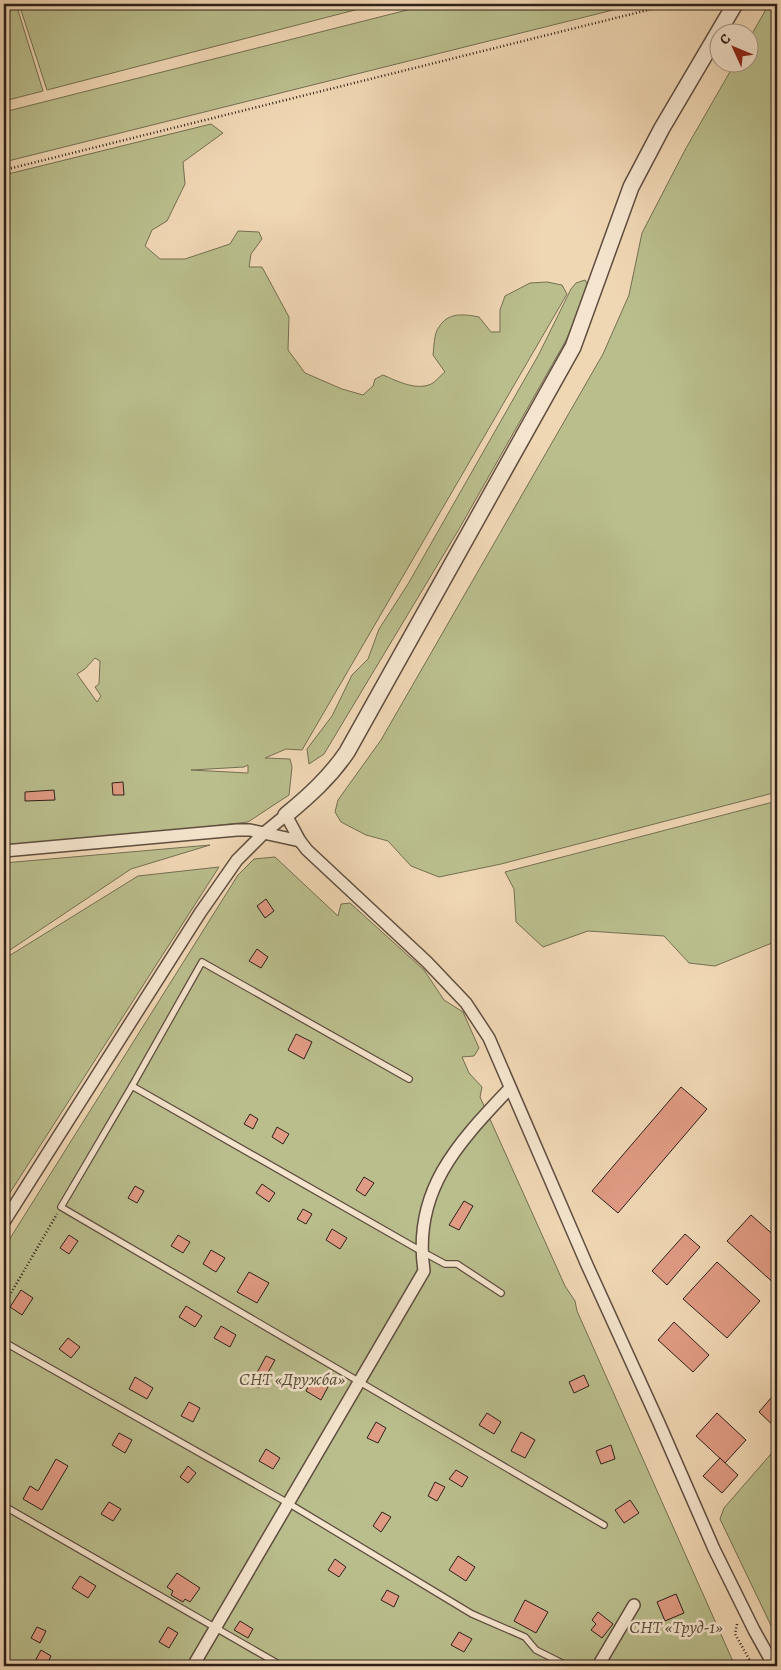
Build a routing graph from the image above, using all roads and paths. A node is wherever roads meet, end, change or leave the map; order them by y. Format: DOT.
graph roads {
  1 [pos="672,4"];
  2 [pos="735,4"];
  3 [pos="4,170"];
  4 [pos="286,815"];
  5 [pos="264,833"];
  6 [pos="300,841"];
  7 [pos="4,851"];
  8 [pos="410,1078"];
  9 [pos="132,1086"];
  10 [pos="510,1088"];
  11 [pos="61,1207"];
  12 [pos="4,1222"];
  13 [pos="421,1250"];
  14 [pos="501,1293"];
  15 [pos="4,1306"];
  16 [pos="4,1342"];
  17 [pos="359,1382"];
  18 [pos="288,1503"];
  19 [pos="4,1506"];
  20 [pos="604,1525"];
  21 [pos="634,1604"];
  22 [pos="215,1628"];
  23 [pos="735,1634"];
  24 [pos="193,1666"];
  25 [pos="282,1666"];
  26 [pos="568,1666"];
  27 [pos="598,1666"];
  28 [pos="753,1666"];
  29 [pos="774,1666"];
  1 -- 3 [label="path"];
  2 -- 4 [label="street"];
  4 -- 5 [label="street"];
  4 -- 6 [label="street"];
  5 -- 6 [label="street"];
  5 -- 7 [label="street"];
  5 -- 12 [label="street"];
  6 -- 10 [label="street"];
  8 -- 9 [label="lane"];
  9 -- 11 [label="lane"];
  9 -- 13 [label="lane"];
  10 -- 13 [label="street"];
  10 -- 29 [label="street"];
  11 -- 15 [label="path"];
  11 -- 17 [label="lane"];
  13 -- 14 [label="lane"];
  13 -- 17 [label="street"];
  16 -- 18 [label="lane"];
  17 -- 18 [label="street"];
  17 -- 20 [label="lane"];
  18 -- 22 [label="street"];
  18 -- 26 [label="lane"];
  19 -- 22 [label="lane"];
  21 -- 27 [label="street"];
  22 -- 24 [label="street"];
  22 -- 25 [label="lane"];
  23 -- 28 [label="path"];
}
